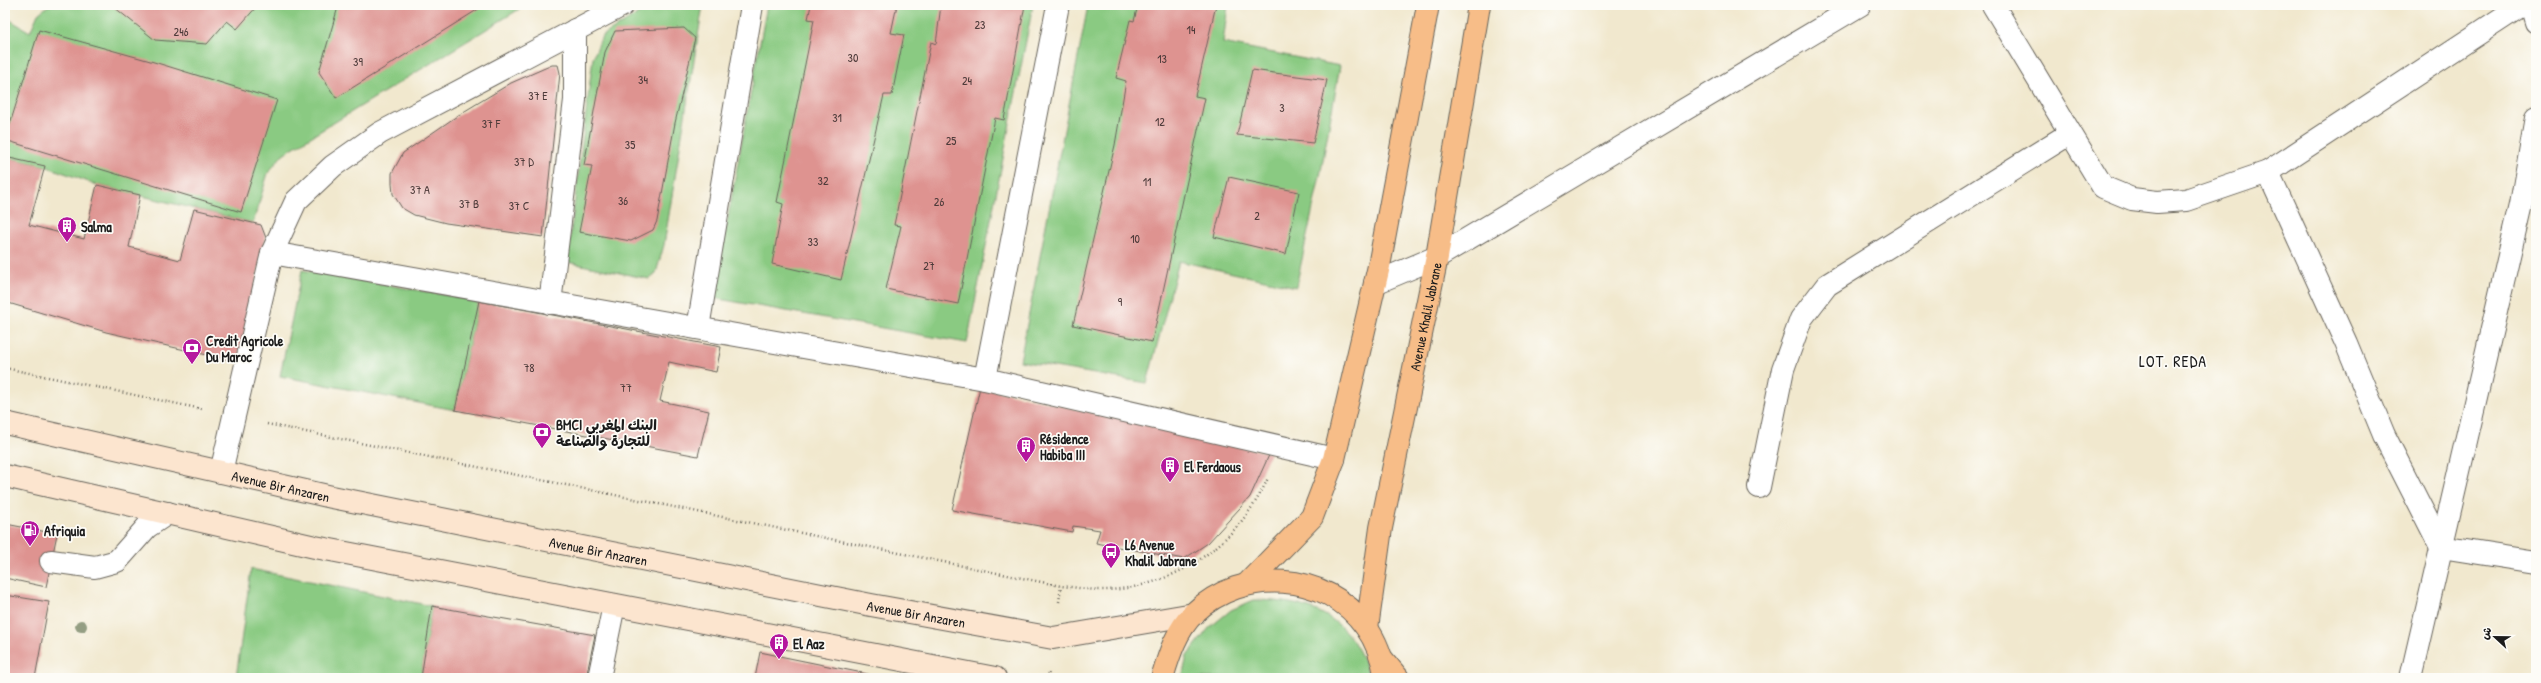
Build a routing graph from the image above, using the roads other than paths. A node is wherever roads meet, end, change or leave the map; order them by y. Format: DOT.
graph roads {
  1 [pos="623,5"];
  2 [pos="752,5"];
  3 [pos="1058,5"];
  4 [pos="1428,5"];
  5 [pos="1479,5"];
  6 [pos="1860,5"];
  7 [pos="1993,5"];
  8 [pos="2522,5"];
  9 [pos="2531,5"];
  10 [pos="2536,22"];
  11 [pos="575,30"];
  12 [pos="2536,118"];
  13 [pos="2069,134"];
  14 [pos="2268,172"];
  15 [pos="272,253"];
  16 [pos="1437,257"];
  17 [pos="1375,283"];
  18 [pos="550,303"];
  19 [pos="698,328"];
  20 [pos="985,379"];
  21 [pos="5,423"];
  22 [pos="1334,459"];
  23 [pos="221,472"];
  24 [pos="5,476"];
  25 [pos="1759,487"];
  26 [pos="168,513"];
  27 [pos="2441,547"];
  28 [pos="52,561"];
  29 [pos="2536,562"];
  30 [pos="1247,584"];
  31 [pos="614,605"];
  32 [pos="1194,614"];
  33 [pos="1367,628"];
  34 [pos="1384,669"];
  35 [pos="599,678"];
  36 [pos="995,678"];
  37 [pos="1162,678"];
  38 [pos="1398,678"];
  39 [pos="2411,678"];
  1 -- 11 [label="street"];
  2 -- 19 [label="street"];
  3 -- 20 [label="street"];
  4 -- 17 [label="main road"];
  5 -- 16 [label="main road, Avenue Khalil Jabrane"];
  6 -- 16 [label="street"];
  7 -- 13 [label="street"];
  8 -- 14 [label="street"];
  9 -- 10 [label="street"];
  11 -- 15 [label="street"];
  11 -- 18 [label="street"];
  12 -- 27 [label="street"];
  13 -- 14 [label="street"];
  13 -- 25 [label="street"];
  14 -- 27 [label="street"];
  15 -- 18 [label="street"];
  15 -- 23 [label="street"];
  16 -- 17 [label="street"];
  16 -- 33 [label="main road, Avenue Khalil Jabrane"];
  17 -- 22 [label="main road"];
  18 -- 19 [label="street"];
  19 -- 20 [label="street"];
  20 -- 22 [label="street"];
  21 -- 23 [label="main road, Avenue Bir Anzaren"];
  22 -- 30 [label="main road"];
  23 -- 32 [label="main road, Avenue Bir Anzaren"];
  24 -- 26 [label="main road"];
  26 -- 28 [label="street"];
  26 -- 31 [label="main road"];
  27 -- 29 [label="street"];
  27 -- 39 [label="street"];
  30 -- 32 [label="main road"];
  30 -- 33 [label="main road"];
  31 -- 35 [label="street"];
  31 -- 36 [label="main road"];
  32 -- 37 [label="main road"];
  33 -- 34 [label="main road"];
  34 -- 38 [label="main road"];
}
